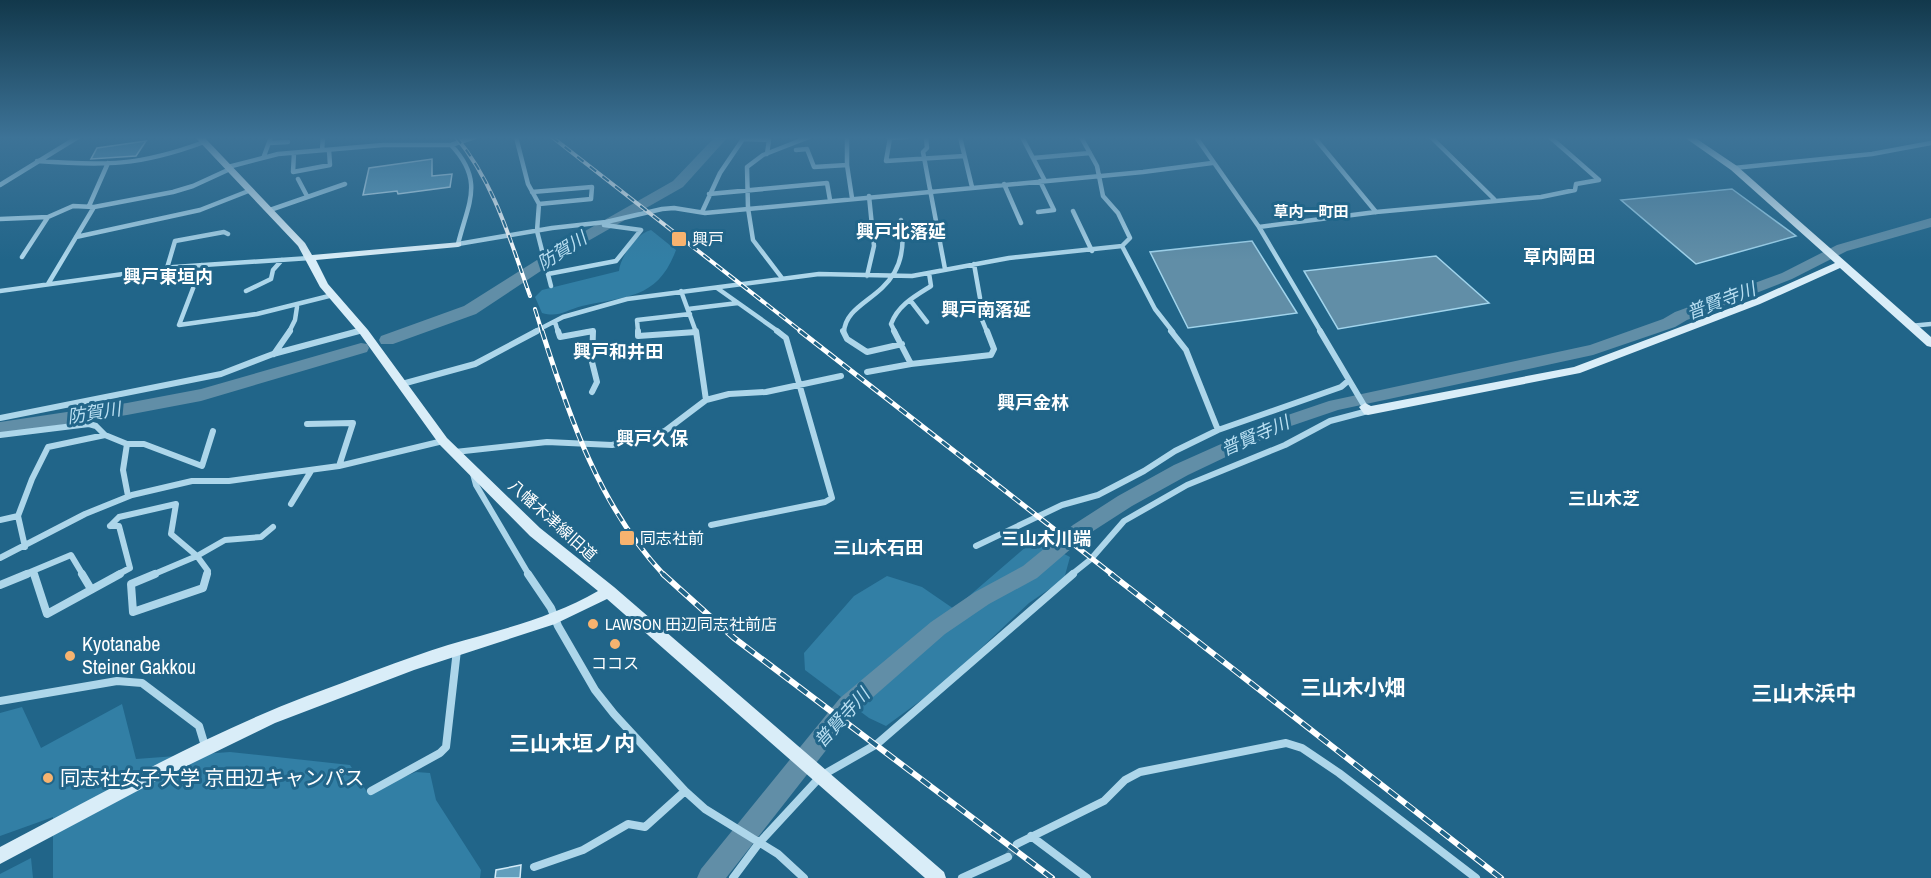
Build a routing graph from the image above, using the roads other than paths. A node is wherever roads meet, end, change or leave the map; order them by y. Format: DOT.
graph roads {
  1 [pos="100,178"];
  2 [pos="209,178"];
  3 [pos="239,178"];
  4 [pos="472,178"];
  5 [pos="528,178"];
  6 [pos="718,178"];
  7 [pos="747,178"];
  8 [pos="849,178"];
  9 [pos="929,178"];
  10 [pos="970,178"];
  11 [pos="1042,178"];
  12 [pos="1077,178"];
  13 [pos="1099,178"];
  14 [pos="1223,178"];
  15 [pos="1348,178"];
  16 [pos="1473,178"];
  17 [pos="1599,178"];
  18 [pos="1745,178"];
  19 [pos="298,179"];
  20 [pos="1043,181"];
  21 [pos="345,184"];
  22 [pos="1004,184"];
  23 [pos="972,187"];
  24 [pos="251,190"];
  25 [pos="748,191"];
  26 [pos="932,191"];
  27 [pos="532,192"];
  28 [pos="710,194"];
  29 [pos="307,196"];
  30 [pos="869,196"];
  31 [pos="852,198"];
  32 [pos="1494,199"];
  33 [pos="830,200"];
  34 [pos="538,204"];
  35 [pos="92,206"];
  36 [pos="748,208"];
  37 [pos="270,210"];
  38 [pos="1073,211"];
  39 [pos="702,212"];
  40 [pos="1038,212"];
  41 [pos="1376,212"];
  42 [pos="48,216"];
  43 [pos="0,219"];
  44 [pos="901,220"];
  45 [pos="1021,223"];
  46 [pos="592,224"];
  47 [pos="1259,227"];
  48 [pos="537,231"];
  49 [pos="228,234"];
  50 [pos="75,237"];
  51 [pos="458,244"];
  52 [pos="1122,246"];
  53 [pos="1092,251"];
  54 [pos="22,257"];
  55 [pos="310,258"];
  56 [pos="282,260"];
  57 [pos="1838,262"];
  58 [pos="974,264"];
  59 [pos="202,265"];
  60 [pos="167,268"];
  61 [pos="945,269"];
  62 [pos="929,273"];
  63 [pos="548,274"];
  64 [pos="867,276"];
  65 [pos="896,276"];
  66 [pos="782,278"];
  67 [pos="48,284"];
  68 [pos="551,286"];
  69 [pos="716,288"];
  70 [pos="0,291"];
  71 [pos="246,291"];
  72 [pos="681,291"];
  73 [pos="333,296"];
  74 [pos="909,300"];
  75 [pos="738,303"];
  76 [pos="297,307"];
  77 [pos="689,312"];
  78 [pos="555,322"];
  79 [pos="927,322"];
  80 [pos="1931,324"];
  81 [pos="1909,326"];
  82 [pos="362,330"];
  83 [pos="696,332"];
  84 [pos="1931,343"];
  85 [pos="902,344"];
  86 [pos="273,354"];
  87 [pos="911,364"];
  88 [pos="867,372"];
  89 [pos="841,376"];
  90 [pos="1348,381"];
  91 [pos="402,384"];
  92 [pos="801,385"];
  93 [pos="592,392"];
  94 [pos="705,400"];
  95 [pos="1367,409"];
  96 [pos="0,418"];
  97 [pos="307,424"];
  98 [pos="1218,430"];
  99 [pos="213,431"];
  100 [pos="0,435"];
  101 [pos="105,435"];
  102 [pos="443,441"];
  103 [pos="127,444"];
  104 [pos="455,452"];
  105 [pos="339,466"];
  106 [pos="471,468"];
  107 [pos="311,471"];
  108 [pos="128,496"];
  109 [pos="291,504"];
  110 [pos="18,516"];
  111 [pos="0,520"];
  112 [pos="711,525"];
  113 [pos="273,527"];
  114 [pos="976,546"];
  115 [pos="25,547"];
  116 [pos="197,556"];
  117 [pos="0,558"];
  118 [pos="33,571"];
  119 [pos="0,585"];
  120 [pos="91,589"];
  121 [pos="609,591"];
  122 [pos="556,618"];
  123 [pos="457,649"];
  124 [pos="0,701"];
  125 [pos="205,747"];
  126 [pos="819,774"];
  127 [pos="371,791"];
  128 [pos="685,791"];
  129 [pos="1031,836"];
  130 [pos="758,842"];
  131 [pos="1017,844"];
  132 [pos="0,856"];
  133 [pos="1008,857"];
  134 [pos="534,867"];
  135 [pos="733,878"];
  136 [pos="804,878"];
  137 [pos="938,878"];
  138 [pos="962,878"];
  139 [pos="1087,878"];
  140 [pos="1476,878"];
  1 -- 35 [label="street"];
  2 -- 35 [label="street"];
  3 -- 24 [label="street, 八幡木津線旧道"];
  4 -- 51 [label="street"];
  5 -- 27 [label="street"];
  6 -- 28 [label="street"];
  7 -- 25 [label="street"];
  8 -- 31 [label="street"];
  9 -- 26 [label="street"];
  10 -- 23 [label="street"];
  11 -- 20 [label="street"];
  12 -- 20 [label="street"];
  13 -- 52 [label="street"];
  14 -- 47 [label="street"];
  15 -- 41 [label="street"];
  16 -- 32 [label="street"];
  17 -- 32 [label="street"];
  18 -- 57 [label="street"];
  19 -- 29 [label="street"];
  20 -- 22 [label="street"];
  20 -- 40 [label="street"];
  21 -- 29 [label="street"];
  22 -- 23 [label="street"];
  22 -- 45 [label="street"];
  23 -- 26 [label="street"];
  24 -- 37 [label="street, 八幡木津線旧道"];
  24 -- 50 [label="street"];
  25 -- 28 [label="street"];
  25 -- 33 [label="street"];
  25 -- 36 [label="street"];
  26 -- 30 [label="street"];
  26 -- 61 [label="street"];
  27 -- 34 [label="street"];
  27 -- 34 [label="street"];
  28 -- 39 [label="street"];
  29 -- 37 [label="street"];
  30 -- 31 [label="street"];
  30 -- 64 [label="street"];
  31 -- 33 [label="street"];
  32 -- 41 [label="street"];
  33 -- 36 [label="street"];
  34 -- 48 [label="street"];
  35 -- 42 [label="street"];
  35 -- 50 [label="street"];
  36 -- 39 [label="street"];
  36 -- 66 [label="street"];
  37 -- 55 [label="street, 八幡木津線旧道"];
  38 -- 53 [label="street"];
  39 -- 46 [label="street"];
  41 -- 47 [label="street"];
  42 -- 43 [label="street"];
  42 -- 54 [label="street"];
  44 -- 65 [label="street"];
  46 -- 48 [label="street"];
  46 -- 63 [label="street"];
  47 -- 90 [label="street"];
  48 -- 51 [label="street"];
  48 -- 63 [label="street"];
  49 -- 60 [label="street"];
  50 -- 67 [label="street"];
  51 -- 55 [label="street"];
  52 -- 53 [label="street"];
  52 -- 98 [label="street"];
  53 -- 58 [label="street"];
  55 -- 56 [label="street"];
  55 -- 73 [label="street, 八幡木津線旧道"];
  56 -- 59 [label="street"];
  56 -- 71 [label="street"];
  57 -- 81 [label="street"];
  57 -- 95 [label="street"];
  58 -- 61 [label="street"];
  58 -- 87 [label="street"];
  59 -- 60 [label="street"];
  59 -- 76 [label="street"];
  60 -- 67 [label="street"];
  61 -- 62 [label="street"];
  62 -- 65 [label="street"];
  62 -- 74 [label="street"];
  63 -- 68 [label="street"];
  64 -- 65 [label="street"];
  64 -- 66 [label="street"];
  65 -- 85 [label="street"];
  66 -- 69 [label="street"];
  67 -- 70 [label="street"];
  69 -- 72 [label="street"];
  69 -- 75 [label="street"];
  72 -- 77 [label="street"];
  72 -- 78 [label="street"];
  73 -- 76 [label="street"];
  73 -- 82 [label="street, 八幡木津線旧道"];
  74 -- 79 [label="street"];
  74 -- 85 [label="street"];
  75 -- 77 [label="street"];
  75 -- 92 [label="street"];
  76 -- 86 [label="street"];
  77 -- 83 [label="street"];
  77 -- 83 [label="street"];
  78 -- 91 [label="street"];
  78 -- 93 [label="street"];
  80 -- 81 [label="street"];
  81 -- 84 [label="street"];
  82 -- 86 [label="street"];
  82 -- 91 [label="street, 八幡木津線旧道"];
  83 -- 94 [label="street"];
  85 -- 87 [label="street"];
  86 -- 96 [label="street"];
  87 -- 88 [label="street"];
  89 -- 92 [label="street"];
  90 -- 95 [label="street"];
  90 -- 98 [label="street"];
  91 -- 102 [label="street, 八幡木津線旧道"];
  92 -- 94 [label="street"];
  92 -- 112 [label="street"];
  94 -- 104 [label="street"];
  95 -- 126 [label="street"];
  97 -- 105 [label="street"];
  98 -- 114 [label="street"];
  99 -- 103 [label="street"];
  100 -- 101 [label="street"];
  101 -- 103 [label="street"];
  101 -- 110 [label="street"];
  102 -- 104 [label="street, 八幡木津線旧道"];
  102 -- 105 [label="street"];
  103 -- 108 [label="street"];
  104 -- 106 [label="street, 八幡木津線旧道"];
  105 -- 107 [label="street"];
  106 -- 121 [label="street, 八幡木津線旧道"];
  106 -- 122 [label="street"];
  107 -- 108 [label="street"];
  107 -- 109 [label="street"];
  108 -- 115 [label="street"];
  110 -- 111 [label="street"];
  110 -- 115 [label="street"];
  113 -- 116 [label="street"];
  115 -- 117 [label="street"];
  116 -- 116 [label="street"];
  116 -- 120 [label="street"];
  118 -- 119 [label="street"];
  118 -- 120 [label="street"];
  118 -- 120 [label="street"];
  121 -- 122 [label="street"];
  121 -- 126 [label="street, 八幡木津線旧道"];
  122 -- 123 [label="street"];
  122 -- 128 [label="street"];
  123 -- 125 [label="street"];
  123 -- 127 [label="street"];
  124 -- 125 [label="street"];
  125 -- 132 [label="street"];
  126 -- 130 [label="street"];
  126 -- 137 [label="street, 八幡木津線旧道"];
  128 -- 130 [label="street"];
  128 -- 134 [label="street"];
  129 -- 131 [label="street"];
  129 -- 139 [label="street"];
  129 -- 140 [label="street"];
  130 -- 135 [label="street"];
  130 -- 136 [label="street"];
  133 -- 138 [label="street"];
}
